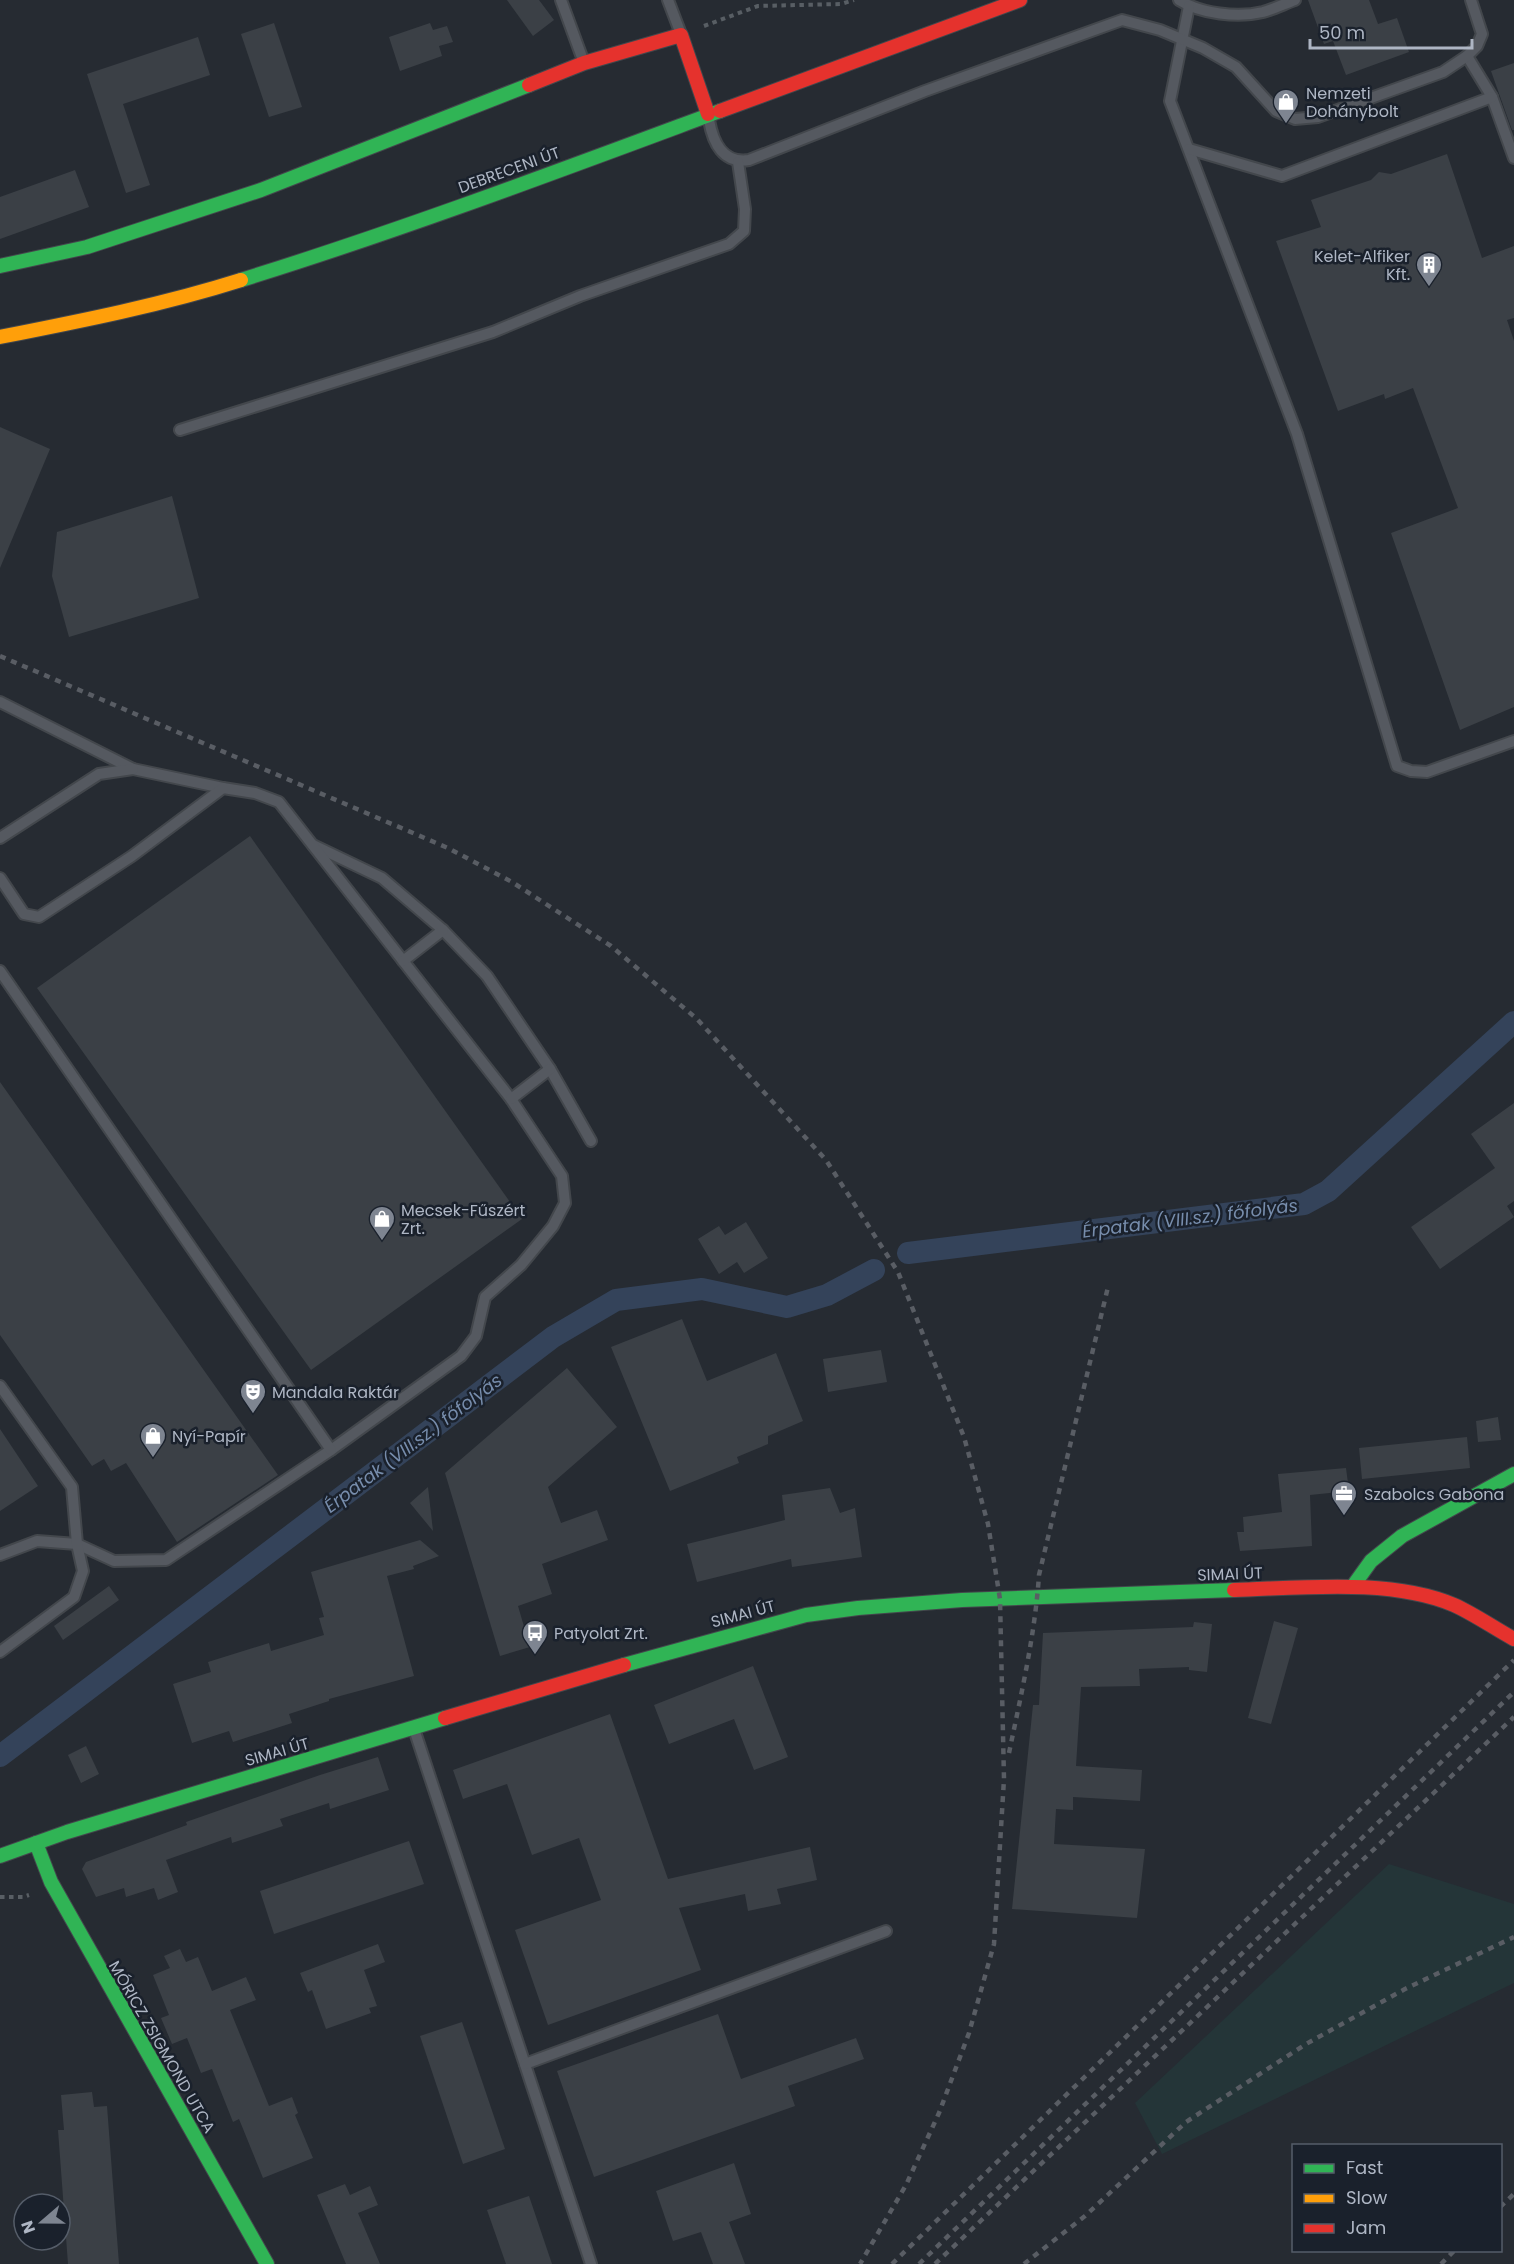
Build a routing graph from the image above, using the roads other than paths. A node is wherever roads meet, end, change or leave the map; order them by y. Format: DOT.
graph roads {
  1 [pos="561,0"];
  2 [pos="668,0"];
  3 [pos="1020,0"];
  4 [pos="1295,0"];
  5 [pos="1471,0"];
  6 [pos="1184,3"];
  7 [pos="681,35"];
  8 [pos="1182,39"];
  9 [pos="1467,56"];
  10 [pos="584,63"];
  11 [pos="1492,97"];
  12 [pos="708,114"];
  13 [pos="1189,149"];
  14 [pos="1514,158"];
  15 [pos="738,162"];
  16 [pos="0,266"];
  17 [pos="0,337"];
  18 [pos="180,430"];
  19 [pos="0,702"];
  20 [pos="1514,741"];
  21 [pos="133,769"];
  22 [pos="223,788"];
  23 [pos="0,838"];
  24 [pos="310,843"];
  25 [pos="0,878"];
  26 [pos="443,930"];
  27 [pos="403,961"];
  28 [pos="0,971"];
  29 [pos="550,1069"];
  30 [pos="511,1099"];
  31 [pos="591,1141"];
  32 [pos="0,1386"];
  33 [pos="331,1450"];
  34 [pos="1514,1474"];
  35 [pos="77,1544"];
  36 [pos="0,1555"];
  37 [pos="1353,1586"];
  38 [pos="1514,1639"];
  39 [pos="0,1652"];
  40 [pos="414,1729"];
  41 [pos="18,1836"];
  42 [pos="36,1843"];
  43 [pos="0,1856"];
  44 [pos="886,1931"];
  45 [pos="525,2064"];
  46 [pos="267,2264"];
  47 [pos="591,2264"];
  1 -- 10 [label="lane"];
  2 -- 7 [label="lane"];
  3 -- 12 [label="main road, DEBRECENI ÚT"];
  4 -- 6 [label="lane"];
  5 -- 9 [label="lane"];
  6 -- 8 [label="lane"];
  7 -- 10 [label="main road"];
  7 -- 12 [label="main road"];
  8 -- 9 [label="lane"];
  8 -- 13 [label="lane"];
  8 -- 15 [label="lane"];
  9 -- 11 [label="lane"];
  10 -- 16 [label="main road"];
  11 -- 13 [label="lane"];
  11 -- 14 [label="lane"];
  12 -- 15 [label="lane"];
  12 -- 17 [label="main road, DEBRECENI ÚT"];
  13 -- 20 [label="lane"];
  15 -- 18 [label="lane"];
  19 -- 21 [label="lane"];
  21 -- 22 [label="lane"];
  21 -- 23 [label="lane"];
  22 -- 24 [label="lane"];
  22 -- 25 [label="lane"];
  24 -- 26 [label="lane"];
  24 -- 27 [label="lane"];
  26 -- 27 [label="lane"];
  26 -- 29 [label="lane"];
  27 -- 30 [label="lane"];
  28 -- 33 [label="lane"];
  29 -- 30 [label="lane"];
  29 -- 31 [label="lane"];
  30 -- 33 [label="lane"];
  32 -- 35 [label="lane"];
  33 -- 35 [label="lane"];
  34 -- 37 [label="main road"];
  35 -- 36 [label="lane"];
  35 -- 39 [label="lane"];
  37 -- 38 [label="main road, SIMAI ÚT"];
  37 -- 40 [label="main road, SIMAI ÚT"];
  40 -- 42 [label="main road, SIMAI ÚT"];
  40 -- 45 [label="lane"];
  41 -- 42 [label="main road"];
  42 -- 43 [label="main road, SIMAI ÚT"];
  42 -- 46 [label="main road, MÓRICZ ZSIGMOND UTCA"];
  44 -- 45 [label="lane"];
  45 -- 47 [label="lane"];
}
